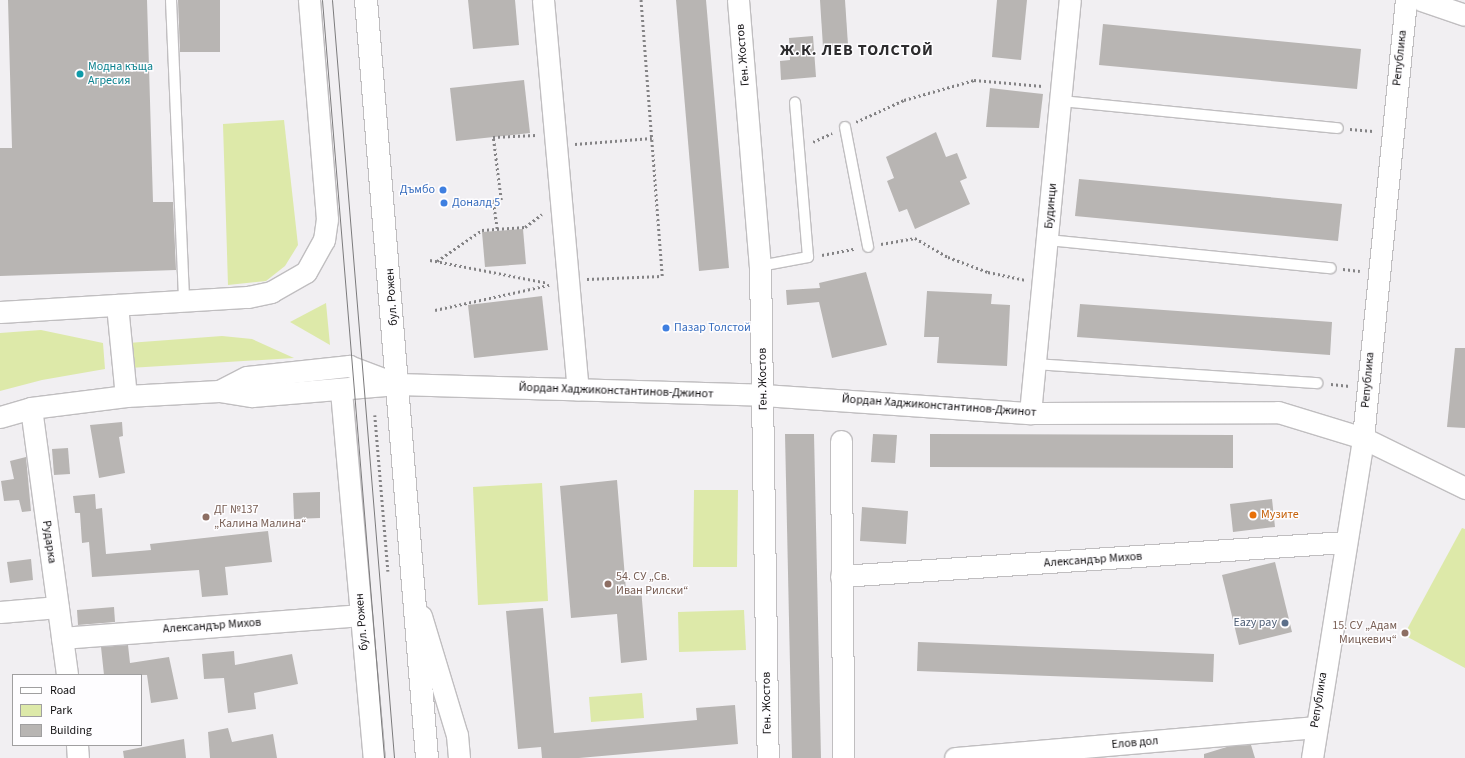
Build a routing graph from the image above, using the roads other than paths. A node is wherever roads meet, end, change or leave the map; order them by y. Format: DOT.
graph roads {
  1 [pos="171,0"];
  2 [pos="309,0"];
  3 [pos="366,0"];
  4 [pos="543,0"];
  5 [pos="738,0"];
  6 [pos="1070,0"];
  7 [pos="1406,0"];
  8 [pos="1421,0"];
  9 [pos="1465,14"];
  10 [pos="1061,94"];
  11 [pos="796,103"];
  12 [pos="846,127"];
  13 [pos="1338,128"];
  14 [pos="1048,240"];
  15 [pos="868,246"];
  16 [pos="760,266"];
  17 [pos="1331,268"];
  18 [pos="184,300"];
  19 [pos="117,305"];
  20 [pos="0,312"];
  21 [pos="1036,364"];
  22 [pos="1316,383"];
  23 [pos="398,384"];
  24 [pos="578,389"];
  25 [pos="219,391"];
  26 [pos="341,391"];
  27 [pos="764,395"];
  28 [pos="126,396"];
  29 [pos="31,408"];
  30 [pos="1030,413"];
  31 [pos="0,417"];
  32 [pos="1363,438"];
  33 [pos="841,441"];
  34 [pos="1465,488"];
  35 [pos="1345,542"];
  36 [pos="840,576"];
  37 [pos="414,595"];
  38 [pos="58,607"];
  39 [pos="0,612"];
  40 [pos="361,615"];
  41 [pos="62,638"];
  42 [pos="67,674"];
  43 [pos="1315,727"];
  44 [pos="76,746"];
  45 [pos="78,758"];
  46 [pos="374,758"];
  47 [pos="426,758"];
  48 [pos="459,758"];
  49 [pos="768,758"];
  50 [pos="844,758"];
  51 [pos="955,758"];
  52 [pos="1312,758"];
  1 -- 18 [label="lane"];
  2 -- 18 [label="street"];
  3 -- 23 [label="main road, бул. Рожен"];
  4 -- 24 [label="street"];
  5 -- 16 [label="street, Ген. Жостов"];
  6 -- 10 [label="street, Будинци"];
  7 -- 32 [label="street, Република"];
  8 -- 9 [label="street"];
  10 -- 13 [label="lane"];
  10 -- 14 [label="street, Будинци"];
  11 -- 16 [label="lane"];
  12 -- 15 [label="lane"];
  14 -- 17 [label="lane"];
  14 -- 21 [label="street, Будинци"];
  16 -- 27 [label="street, Ген. Жостов"];
  18 -- 19 [label="street"];
  19 -- 20 [label="street"];
  19 -- 28 [label="street"];
  21 -- 22 [label="lane"];
  21 -- 30 [label="street, Будинци"];
  23 -- 24 [label="street, Йордан Хаджиконстантинов-Джинот"];
  23 -- 25 [label="street"];
  23 -- 26 [label="street"];
  23 -- 37 [label="main road, бул. Рожен"];
  24 -- 27 [label="street, Йордан Хаджиконстантинов-Джинот"];
  25 -- 26 [label="street"];
  25 -- 28 [label="street"];
  26 -- 40 [label="street, бул. Рожен"];
  27 -- 30 [label="street, Йордан Хаджиконстантинов-Джинот"];
  27 -- 49 [label="street, Ген. Жостов"];
  28 -- 29 [label="street"];
  29 -- 31 [label="street"];
  29 -- 38 [label="street, Рударка"];
  30 -- 32 [label="street, Йордан Хаджиконстантинов-Джинот"];
  32 -- 34 [label="street, Йордан Хаджиконстантинов-Джинот"];
  32 -- 35 [label="street, Република"];
  33 -- 36 [label="street"];
  35 -- 36 [label="street, Александър Михов"];
  35 -- 43 [label="street, Република"];
  36 -- 50 [label="street"];
  37 -- 47 [label="main road, бул. Рожен"];
  37 -- 48 [label="street, бул. Рожен"];
  38 -- 39 [label="street"];
  38 -- 41 [label="street, Рударка"];
  40 -- 41 [label="street, Александър Михов"];
  40 -- 46 [label="street, бул. Рожен"];
  41 -- 42 [label="street, Рударка"];
  43 -- 51 [label="street, Елов дол"];
  43 -- 52 [label="street, Република"];
  44 -- 45 [label="street"];
}
